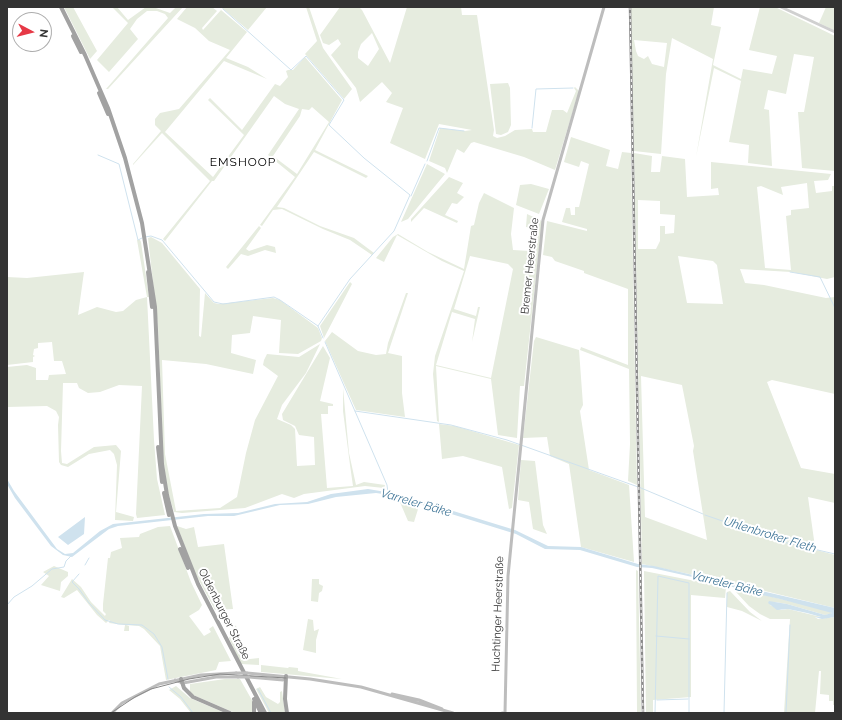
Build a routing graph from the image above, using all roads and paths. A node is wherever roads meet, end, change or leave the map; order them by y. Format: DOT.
graph roads {
  1 [pos="58,7"];
  2 [pos="61,7"];
  3 [pos="604,7"];
  4 [pos="781,7"];
  5 [pos="835,32"];
  6 [pos="143,235"];
  7 [pos="173,524"];
  8 [pos="511,533"];
  9 [pos="237,675"];
  10 [pos="286,676"];
  11 [pos="182,681"];
  12 [pos="255,700"];
  13 [pos="112,713"];
  14 [pos="230,713"];
  15 [pos="254,713"];
  16 [pos="261,713"];
  17 [pos="265,713"];
  18 [pos="287,713"];
  19 [pos="453,713"];
  20 [pos="504,713"];
  1 -- 6 [label="highway"];
  2 -- 6 [label="highway"];
  3 -- 8 [label="main road, Bremer Heerstraße"];
  4 -- 5 [label="street"];
  6 -- 7 [label="highway"];
  7 -- 12 [label="highway, Oldenburger Straße"];
  7 -- 17 [label="highway, Oldenburger Straße"];
  8 -- 20 [label="main road, Huchtinger Heerstraße"];
  9 -- 10 [label="main road, bridge"];
  9 -- 10 [label="main road, bridge"];
  9 -- 11 [label="main road"];
  10 -- 18 [label="highway"];
  10 -- 19 [label="main road"];
  11 -- 13 [label="main road"];
  11 -- 14 [label="highway"];
  12 -- 15 [label="highway"];
  12 -- 16 [label="highway, Oldenburger Straße"];
}
